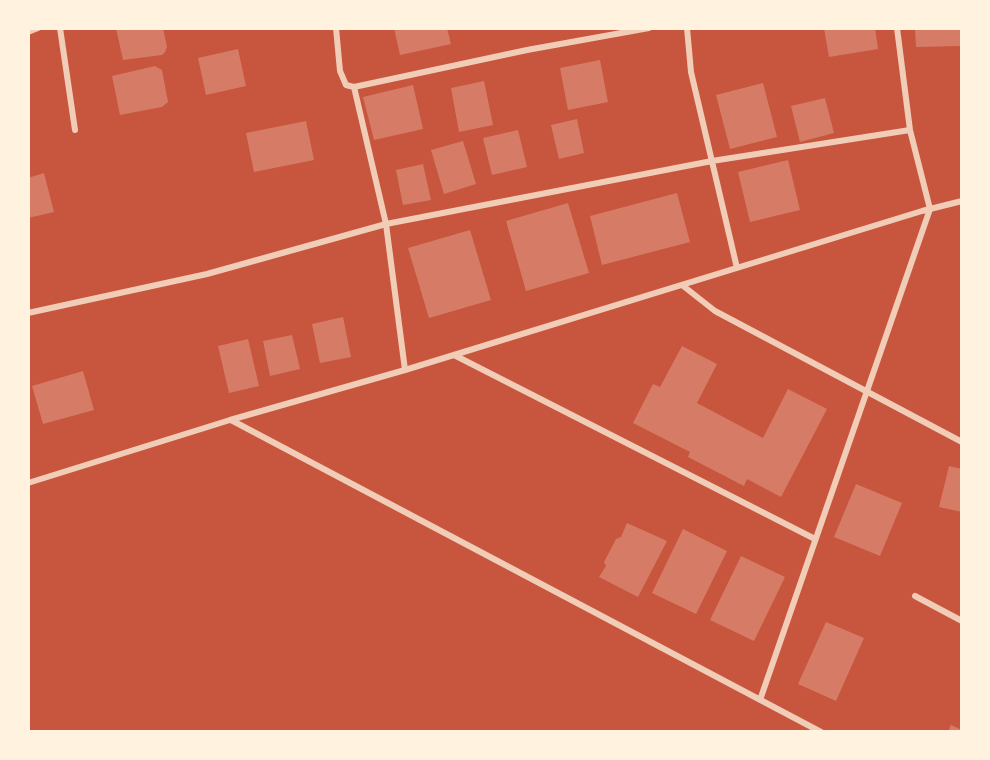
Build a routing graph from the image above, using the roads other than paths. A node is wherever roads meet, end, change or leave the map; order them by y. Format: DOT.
graph roads {
  1 [pos="38,28"];
  2 [pos="60,28"];
  3 [pos="336,28"];
  4 [pos="649,28"];
  5 [pos="687,28"];
  6 [pos="897,28"];
  7 [pos="28,32"];
  8 [pos="354,87"];
  9 [pos="75,130"];
  10 [pos="910,130"];
  11 [pos="712,161"];
  12 [pos="962,201"];
  13 [pos="930,209"];
  14 [pos="386,224"];
  15 [pos="737,268"];
  16 [pos="682,285"];
  17 [pos="28,313"];
  18 [pos="454,355"];
  19 [pos="405,370"];
  20 [pos="866,392"];
  21 [pos="230,420"];
  22 [pos="962,442"];
  23 [pos="28,483"];
  24 [pos="815,539"];
  25 [pos="915,596"];
  26 [pos="962,621"];
  27 [pos="760,700"];
  28 [pos="818,731"];
  1 -- 7 [label="street"];
  2 -- 9 [label="street"];
  3 -- 8 [label="street"];
  4 -- 8 [label="street"];
  5 -- 11 [label="street"];
  6 -- 10 [label="street"];
  8 -- 14 [label="street"];
  10 -- 11 [label="street"];
  10 -- 13 [label="street"];
  11 -- 14 [label="street"];
  11 -- 15 [label="street"];
  12 -- 13 [label="street"];
  13 -- 15 [label="street"];
  13 -- 20 [label="street"];
  14 -- 17 [label="street"];
  14 -- 19 [label="street"];
  15 -- 16 [label="street"];
  16 -- 18 [label="street"];
  16 -- 20 [label="street"];
  18 -- 19 [label="street"];
  18 -- 24 [label="street"];
  19 -- 21 [label="street"];
  20 -- 22 [label="street"];
  20 -- 24 [label="street"];
  21 -- 23 [label="street"];
  21 -- 27 [label="street"];
  24 -- 27 [label="street"];
  25 -- 26 [label="street"];
  27 -- 28 [label="street"];
}
